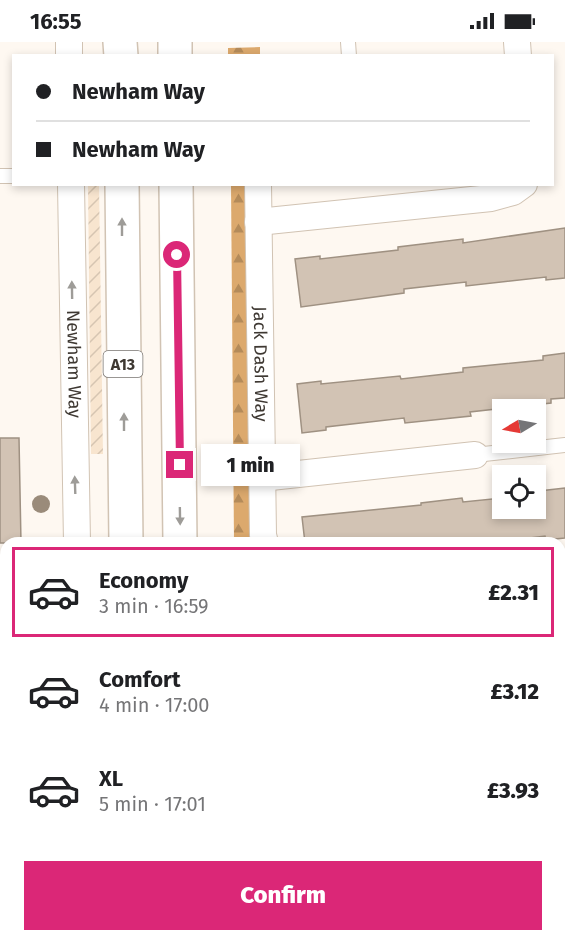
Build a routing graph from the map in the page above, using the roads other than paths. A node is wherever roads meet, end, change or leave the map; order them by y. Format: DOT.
graph roads {
  1 [pos="71,186"];
  2 [pos="122,186"];
  3 [pos="176,186"];
  4 [pos="258,186"];
  5 [pos="521,186"];
  6 [pos="258,222"];
  7 [pos="565,445"];
  8 [pos="475,455"];
  9 [pos="261,478"];
  10 [pos="77,537"];
  11 [pos="126,537"];
  12 [pos="180,537"];
  13 [pos="263,537"];
  10 -- 1 [label="street, Newham Way, one-way"];
  11 -- 2 [label="highway, A13, one-way"];
  3 -- 12 [label="highway, one-way"];
  4 -- 6 [label="street, Jack Dash Way"];
  5 -- 6 [label="street"];
  6 -- 9 [label="street, Jack Dash Way"];
  7 -- 8 [label="lane"];
  8 -- 9 [label="street"];
  9 -- 13 [label="street, Jack Dash Way"];
}
